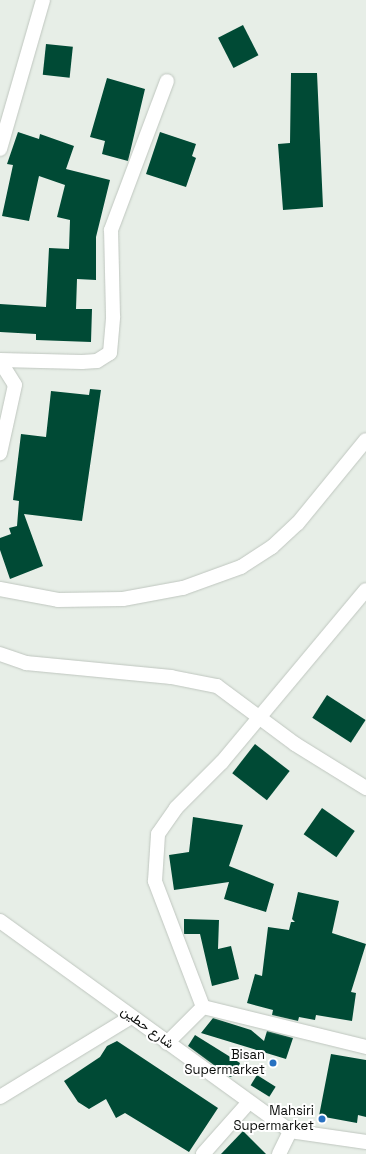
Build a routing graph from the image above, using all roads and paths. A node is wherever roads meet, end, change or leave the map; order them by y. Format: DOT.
graph roads {
  1 [pos="43,0"];
  2 [pos="167,81"];
  3 [pos="0,149"];
  4 [pos="0,361"];
  5 [pos="45,361"];
  6 [pos="15,385"];
  7 [pos="366,440"];
  8 [pos="0,453"];
  9 [pos="0,589"];
  10 [pos="366,590"];
  11 [pos="0,654"];
  12 [pos="260,718"];
  13 [pos="366,788"];
  14 [pos="0,921"];
  15 [pos="203,1007"];
  16 [pos="132,1017"];
  17 [pos="167,1042"];
  18 [pos="366,1047"];
  19 [pos="0,1097"];
  20 [pos="250,1102"];
  21 [pos="290,1131"];
  22 [pos="366,1142"];
  23 [pos="203,1154"];
  24 [pos="279,1154"];
  1 -- 3 [label="street"];
  2 -- 5 [label="street"];
  4 -- 5 [label="street"];
  4 -- 6 [label="street"];
  5 -- 6 [label="street"];
  6 -- 8 [label="street"];
  7 -- 9 [label="street"];
  10 -- 12 [label="street"];
  11 -- 12 [label="street"];
  12 -- 13 [label="street"];
  12 -- 15 [label="street"];
  14 -- 16 [label="street, شارع حطين"];
  15 -- 17 [label="street"];
  15 -- 18 [label="street"];
  16 -- 17 [label="street, شارع حطين"];
  16 -- 19 [label="street"];
  17 -- 20 [label="street, شارع حطين"];
  20 -- 21 [label="street, شارع حطين"];
  20 -- 23 [label="street"];
  21 -- 22 [label="street, شارع حطين"];
  21 -- 24 [label="street"];
}
